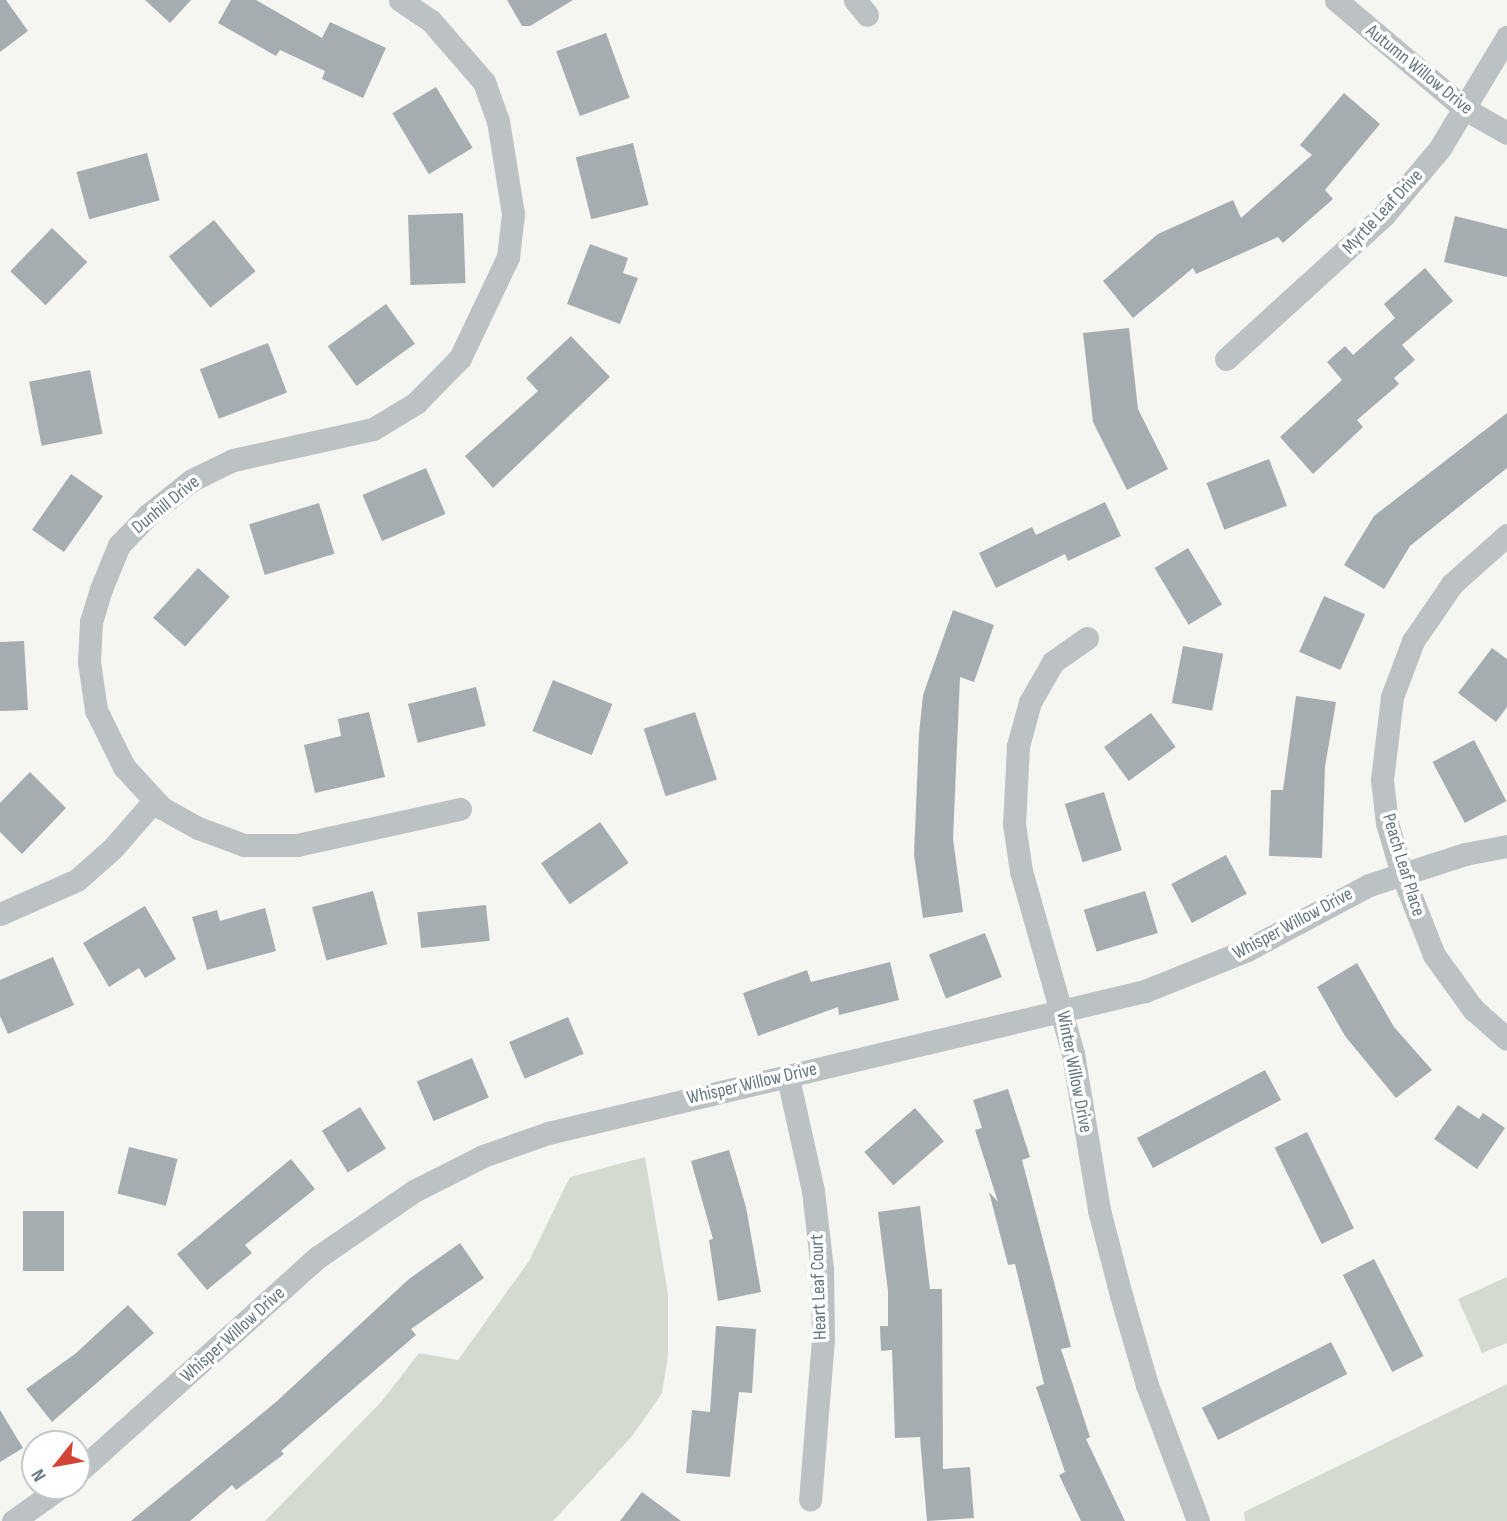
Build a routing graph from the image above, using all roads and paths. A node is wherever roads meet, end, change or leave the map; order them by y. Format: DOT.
graph roads {
  1 [pos="400,0"];
  2 [pos="1336,0"];
  3 [pos="1507,37"];
  4 [pos="1465,109"];
  5 [pos="1507,133"];
  6 [pos="1226,359"];
  7 [pos="1507,535"];
  8 [pos="1087,638"];
  9 [pos="154,801"];
  10 [pos="460,809"];
  11 [pos="1507,846"];
  12 [pos="1402,874"];
  13 [pos="0,914"];
  14 [pos="1062,1011"];
  15 [pos="1507,1039"];
  16 [pos="788,1078"];
  17 [pos="91,1460"];
  18 [pos="810,1499"];
  19 [pos="42,1500"];
  20 [pos="13,1521"];
  21 [pos="1198,1521"];
  1 -- 9 [label="street, Dunhill Drive"];
  2 -- 4 [label="street, Autumn Willow Drive"];
  3 -- 4 [label="street, Myrtle Leaf Drive"];
  4 -- 5 [label="street, Autumn Willow Drive"];
  4 -- 6 [label="street, Myrtle Leaf Drive"];
  7 -- 12 [label="street, Peach Leaf Place"];
  8 -- 14 [label="street, Winter Willow Drive"];
  9 -- 10 [label="street, Dunhill Drive"];
  9 -- 13 [label="street"];
  11 -- 12 [label="street, Whisper Willow Drive"];
  12 -- 14 [label="street, Whisper Willow Drive"];
  12 -- 15 [label="street, Peach Leaf Place"];
  14 -- 16 [label="street, Whisper Willow Drive"];
  14 -- 21 [label="street, Winter Willow Drive"];
  16 -- 17 [label="street, Whisper Willow Drive"];
  16 -- 18 [label="street, Heart Leaf Court"];
  19 -- 20 [label="street"];
}
